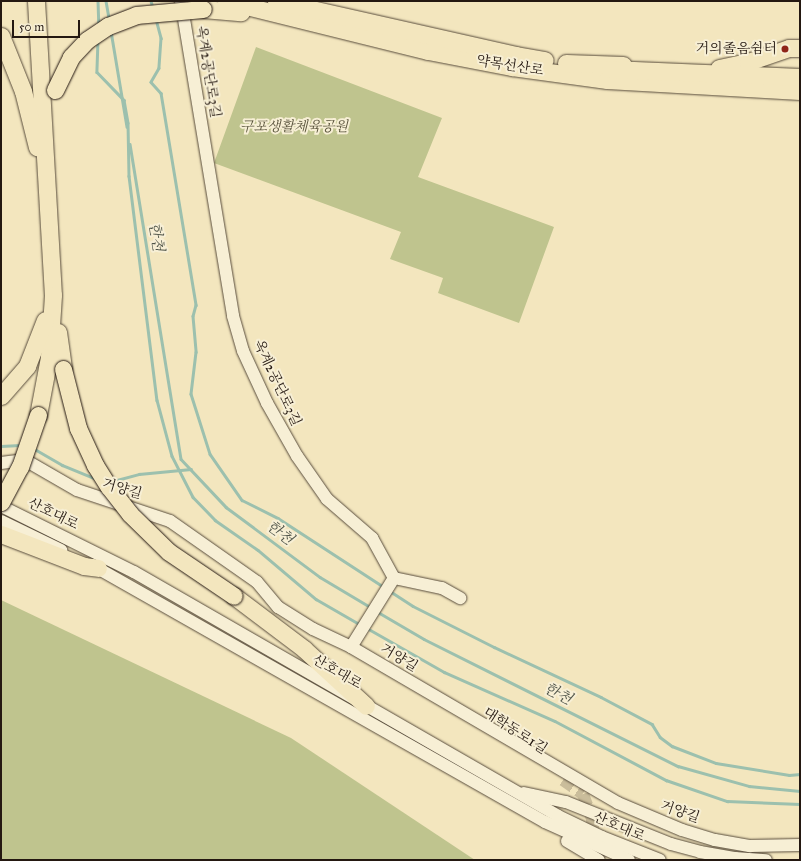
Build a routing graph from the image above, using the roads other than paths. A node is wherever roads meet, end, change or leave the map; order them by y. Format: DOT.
graph roads {
  1 [pos="30,1"];
  2 [pos="36,1"];
  3 [pos="181,1"];
  4 [pos="226,1"];
  5 [pos="276,1"];
  6 [pos="345,31"];
  7 [pos="1,36"];
  8 [pos="800,48"];
  9 [pos="566,63"];
  10 [pos="800,77"];
  11 [pos="800,91"];
  12 [pos="41,145"];
  13 [pos="53,295"];
  14 [pos="46,316"];
  15 [pos="1,396"];
  16 [pos="35,414"];
  17 [pos="1,463"];
  18 [pos="1,488"];
  19 [pos="1,502"];
  20 [pos="1,506"];
  21 [pos="1,521"];
  22 [pos="1,534"];
  23 [pos="98,568"];
  24 [pos="393,581"];
  25 [pos="460,598"];
  26 [pos="353,643"];
  27 [pos="366,706"];
  28 [pos="452,707"];
  29 [pos="563,780"];
  30 [pos="512,790"];
  31 [pos="531,814"];
  32 [pos="800,845"];
  33 [pos="599,860"];
  34 [pos="629,860"];
  35 [pos="660,860"];
  36 [pos="766,860"];
  1 -- 12 [label="highway"];
  2 -- 12 [label="highway"];
  3 -- 24 [label="street, 옥계2공단로3길"];
  4 -- 6 [label="highway, 약목선산로"];
  5 -- 9 [label="highway, 약목선산로"];
  6 -- 11 [label="highway, 약목선산로"];
  6 -- 12 [label="highway, bridge"];
  7 -- 12 [label="highway"];
  8 -- 9 [label="highway"];
  9 -- 10 [label="highway, 약목선산로"];
  12 -- 13 [label="highway"];
  12 -- 14 [label="highway"];
  13 -- 16 [label="highway"];
  13 -- 27 [label="highway, bridge"];
  14 -- 15 [label="highway"];
  14 -- 16 [label="highway"];
  16 -- 18 [label="highway"];
  16 -- 19 [label="highway, bridge"];
  17 -- 26 [label="street, 거양길"];
  20 -- 27 [label="street, 산호대로"];
  21 -- 23 [label="street, 산호대로"];
  22 -- 23 [label="highway"];
  23 -- 31 [label="street, 산호대로"];
  24 -- 25 [label="street"];
  24 -- 26 [label="street"];
  26 -- 28 [label="street, 거양길"];
  27 -- 30 [label="street, 산호대로"];
  28 -- 29 [label="street, 대학동로1길"];
  28 -- 32 [label="street, 거양길"];
  30 -- 35 [label="street, 산호대로"];
  30 -- 36 [label="street"];
  31 -- 33 [label="street"];
  31 -- 34 [label="street, 산호대로"];
}
